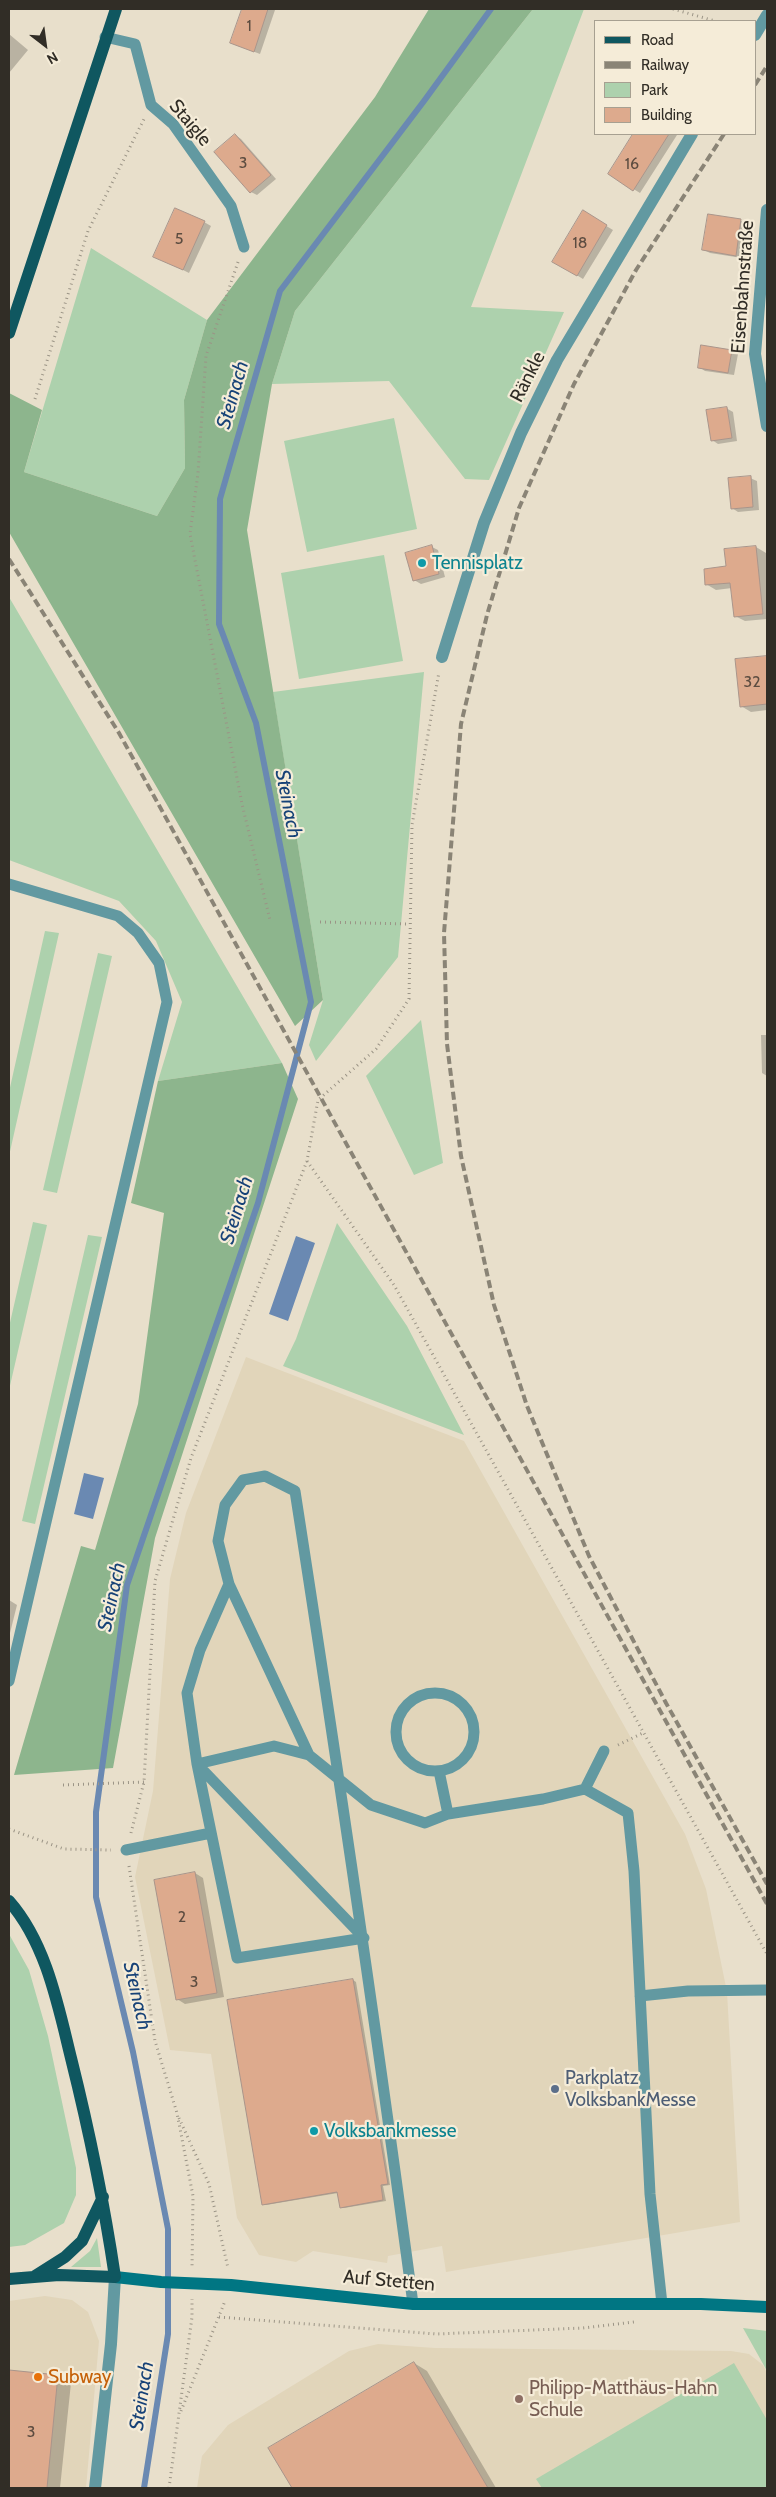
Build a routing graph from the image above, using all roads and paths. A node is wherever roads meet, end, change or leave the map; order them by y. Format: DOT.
graph roads {
  1 [pos="116,9"];
  2 [pos="673,9"];
  3 [pos="767,15"];
  4 [pos="711,20"];
  5 [pos="756,33"];
  6 [pos="105,37"];
  7 [pos="151,105"];
  8 [pos="691,135"];
  9 [pos="767,210"];
  10 [pos="244,247"];
  11 [pos="9,333"];
  12 [pos="761,354"];
  13 [pos="35,399"];
  14 [pos="767,426"];
  15 [pos="442,657"];
  16 [pos="9,884"];
  17 [pos="270,920"];
  18 [pos="320,922"];
  19 [pos="410,924"];
  20 [pos="307,1161"];
  21 [pos="229,1584"];
  22 [pos="9,1681"];
  23 [pos="645,1732"];
  24 [pos="632,1739"];
  25 [pos="604,1751"];
  26 [pos="309,1755"];
  27 [pos="197,1764"];
  28 [pos="439,1771"];
  29 [pos="340,1780"];
  30 [pos="144,1782"];
  31 [pos="63,1785"];
  32 [pos="585,1789"];
  33 [pos="448,1814"];
  34 [pos="9,1829"];
  35 [pos="211,1833"];
  36 [pos="105,1850"];
  37 [pos="126,1850"];
  38 [pos="9,1901"];
  39 [pos="364,1938"];
  40 [pos="767,1954"];
  41 [pos="767,1990"];
  42 [pos="640,1996"];
  43 [pos="177,2113"];
  44 [pos="103,2197"];
  45 [pos="192,2270"];
  46 [pos="35,2276"];
  47 [pos="115,2277"];
  48 [pos="9,2278"];
  49 [pos="231,2285"];
  50 [pos="192,2289"];
  51 [pos="413,2304"];
  52 [pos="662,2304"];
  53 [pos="767,2307"];
  54 [pos="219,2317"];
  55 [pos="641,2322"];
  56 [pos="179,2416"];
  57 [pos="96,2488"];
  58 [pos="169,2488"];
  1 -- 6 [label="main road"];
  2 -- 4 [label="path"];
  3 -- 5 [label="street"];
  6 -- 7 [label="lane, Staigle"];
  6 -- 11 [label="main road"];
  7 -- 10 [label="lane, Staigle"];
  7 -- 13 [label="path"];
  8 -- 15 [label="street, Ränkle"];
  9 -- 12 [label="street, Eisenbahnstraße"];
  10 -- 17 [label="path"];
  12 -- 14 [label="street, Eisenbahnstraße"];
  15 -- 19 [label="path"];
  16 -- 22 [label="lane"];
  18 -- 19 [label="path"];
  19 -- 20 [label="path"];
  20 -- 23 [label="path"];
  20 -- 30 [label="path"];
  21 -- 26 [label="lane"];
  21 -- 27 [label="lane"];
  21 -- 29 [label="lane"];
  23 -- 24 [label="path"];
  23 -- 40 [label="path"];
  25 -- 32 [label="lane"];
  26 -- 27 [label="lane"];
  26 -- 29 [label="lane"];
  27 -- 35 [label="lane"];
  27 -- 39 [label="lane"];
  28 -- 28 [label="lane"];
  28 -- 33 [label="lane"];
  29 -- 33 [label="lane"];
  29 -- 39 [label="lane"];
  30 -- 31 [label="path"];
  30 -- 37 [label="path"];
  32 -- 33 [label="lane"];
  32 -- 42 [label="lane"];
  34 -- 36 [label="path"];
  35 -- 37 [label="lane"];
  35 -- 39 [label="lane"];
  37 -- 43 [label="path"];
  38 -- 44 [label="main road"];
  39 -- 51 [label="lane"];
  41 -- 42 [label="lane"];
  42 -- 52 [label="lane"];
  43 -- 45 [label="path"];
  43 -- 49 [label="path"];
  44 -- 46 [label="main road"];
  44 -- 47 [label="main road"];
  46 -- 47 [label="main road, Auf Stetten"];
  46 -- 48 [label="main road, Auf Stetten"];
  47 -- 49 [label="street, Auf Stetten"];
  47 -- 57 [label="street"];
  49 -- 51 [label="street, Auf Stetten"];
  49 -- 54 [label="path"];
  50 -- 56 [label="path"];
  51 -- 52 [label="street, Auf Stetten"];
  52 -- 53 [label="street, Auf Stetten"];
  54 -- 55 [label="path"];
  54 -- 56 [label="path"];
  56 -- 58 [label="path"];
}
